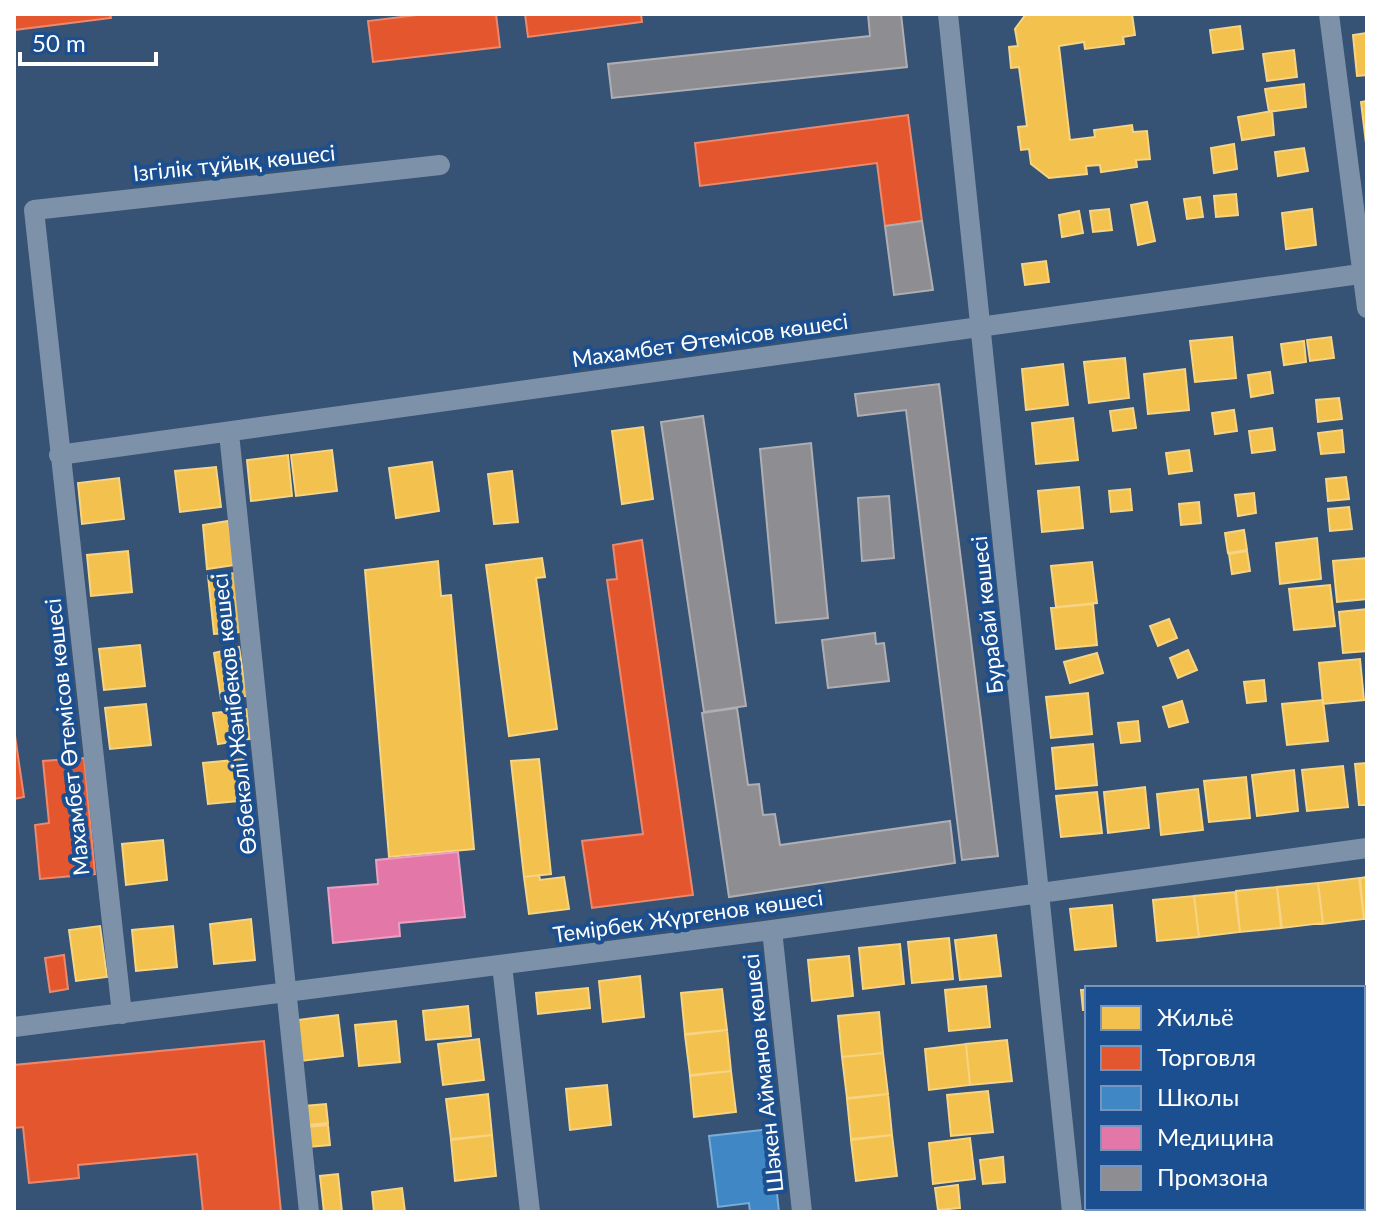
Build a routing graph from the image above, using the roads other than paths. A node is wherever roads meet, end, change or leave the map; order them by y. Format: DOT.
graph roads {
  1 [pos="948,14"];
  2 [pos="1329,14"];
  3 [pos="440,165"];
  4 [pos="34,210"];
  5 [pos="1365,273"];
  6 [pos="1367,308"];
  7 [pos="981,326"];
  8 [pos="229,433"];
  9 [pos="59,455"];
  10 [pos="1367,848"];
  11 [pos="1040,892"];
  12 [pos="772,930"];
  13 [pos="502,965"];
  14 [pos="287,991"];
  15 [pos="122,1014"];
  16 [pos="14,1027"];
  17 [pos="309,1212"];
  18 [pos="530,1212"];
  19 [pos="802,1212"];
  20 [pos="1072,1212"];
  1 -- 7 [label="street, Бурабай көшесі"];
  2 -- 5 [label="street"];
  3 -- 4 [label="street, Ізгілік тұйық көшесі"];
  4 -- 9 [label="street, Махамбет Өтемісов көшесі"];
  5 -- 6 [label="street"];
  5 -- 7 [label="street, Махамбет Өтемісов көшесі"];
  7 -- 8 [label="street, Махамбет Өтемісов көшесі"];
  7 -- 11 [label="street, Бурабай көшесі"];
  8 -- 9 [label="street, Махамбет Өтемісов көшесі"];
  8 -- 14 [label="street, Өзбекәлі Жәнібеков көшесі"];
  9 -- 15 [label="street, Махамбет Өтемісов көшесі"];
  10 -- 11 [label="street, Темірбек Жүргенов көшесі"];
  11 -- 12 [label="street, Темірбек Жүргенов көшесі"];
  11 -- 20 [label="street, Бурабай көшесі"];
  12 -- 13 [label="street, Темірбек Жүргенов көшесі"];
  12 -- 19 [label="street, Шәкен Айманов көшесі"];
  13 -- 14 [label="street, Темірбек Жүргенов көшесі"];
  13 -- 18 [label="street"];
  14 -- 15 [label="street, Темірбек Жүргенов көшесі"];
  14 -- 17 [label="street, Өзбекәлі Жәнібеков көшесі"];
  15 -- 16 [label="street, Темірбек Жүргенов көшесі"];
}
